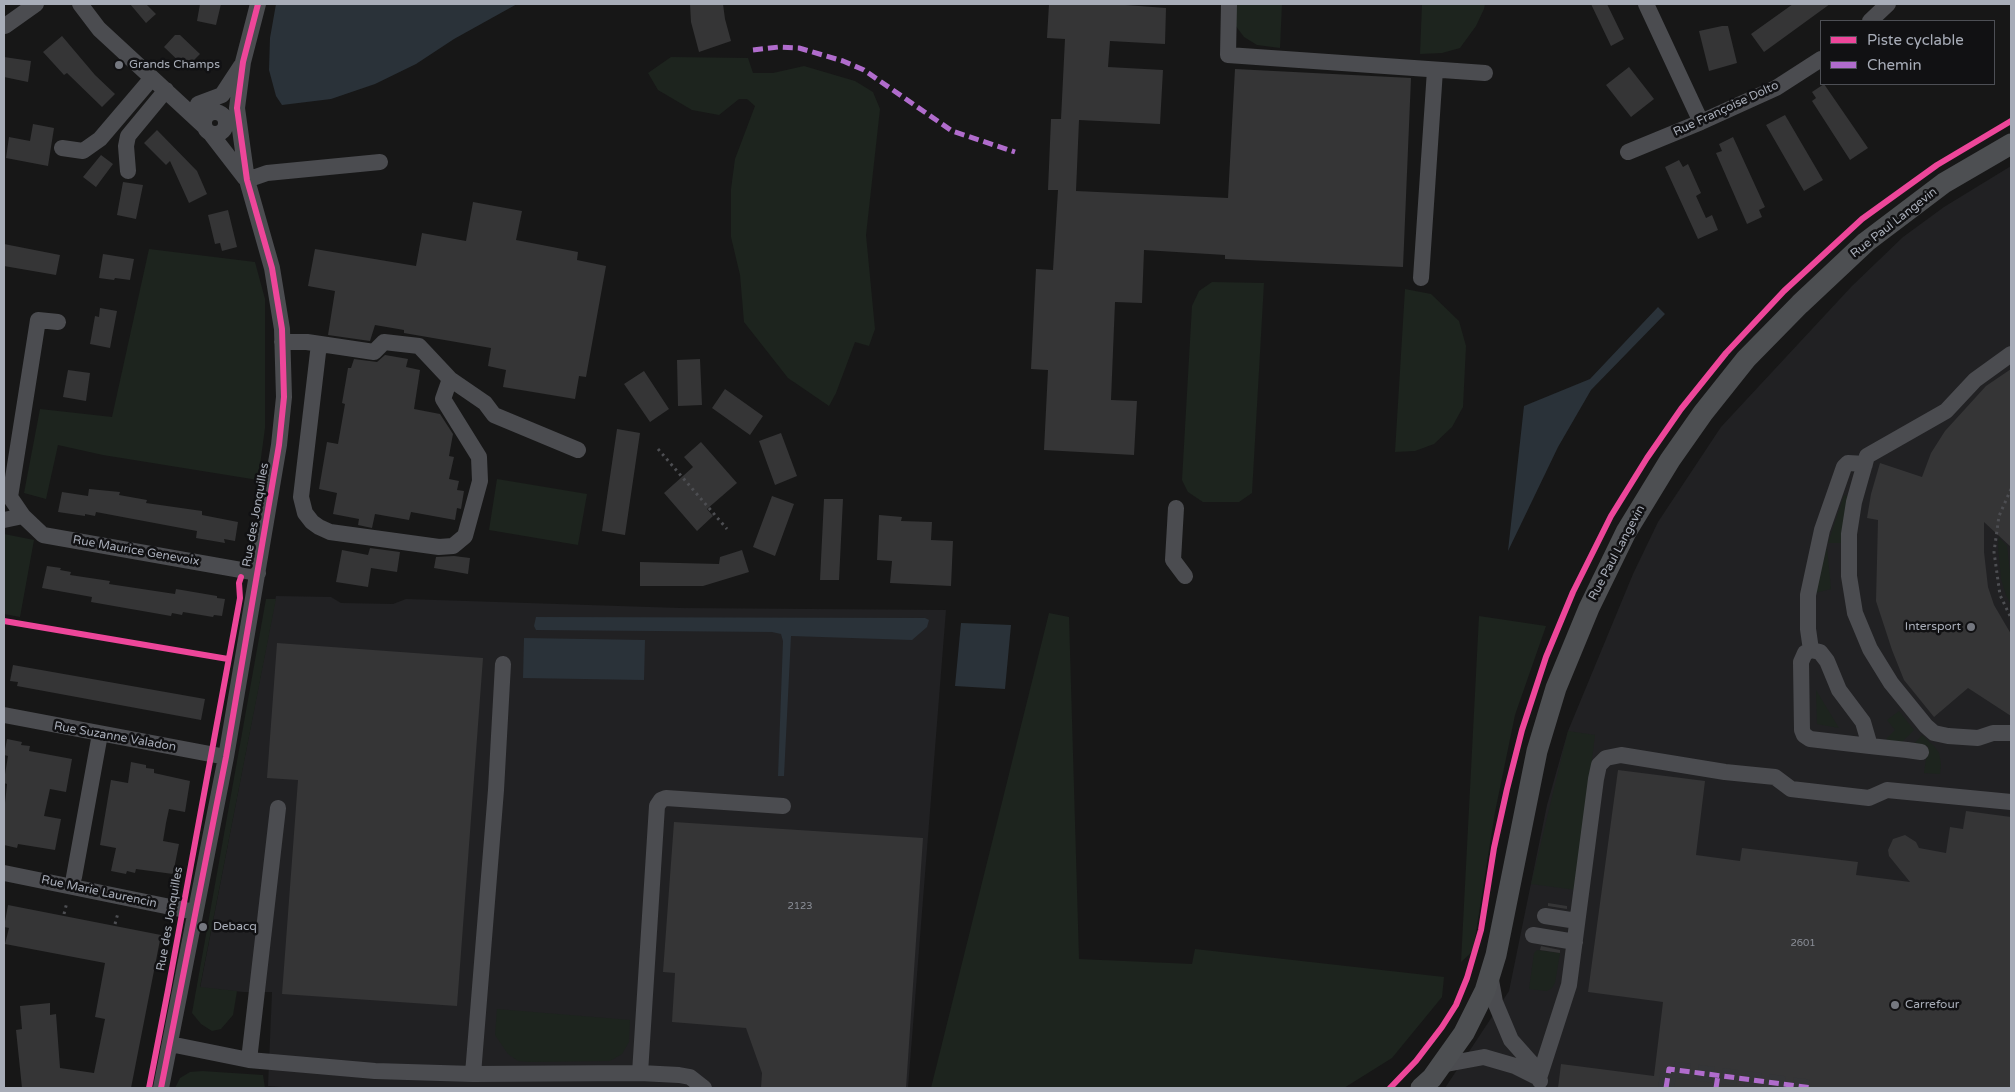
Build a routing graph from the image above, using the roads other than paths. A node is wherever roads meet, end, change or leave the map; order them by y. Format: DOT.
graph roads {
  1 [pos="36,4"];
  2 [pos="80,4"];
  3 [pos="258,4"];
  4 [pos="1229,4"];
  5 [pos="1646,4"];
  6 [pos="1888,4"];
  7 [pos="1871,20"];
  8 [pos="5,26"];
  9 [pos="1820,60"];
  10 [pos="243,62"];
  11 [pos="1435,70"];
  12 [pos="1485,73"];
  13 [pos="152,78"];
  14 [pos="170,93"];
  15 [pos="237,108"];
  16 [pos="207,118"];
  17 [pos="1701,122"];
  18 [pos="226,124"];
  19 [pos="2011,144"];
  20 [pos="241,145"];
  21 [pos="62,148"];
  22 [pos="1628,152"];
  23 [pos="380,162"];
  24 [pos="128,171"];
  25 [pos="247,180"];
  26 [pos="1421,278"];
  27 [pos="58,322"];
  28 [pos="282,342"];
  29 [pos="320,344"];
  30 [pos="2011,354"];
  31 [pos="450,379"];
  32 [pos="578,450"];
  33 [pos="1865,464"];
  34 [pos="1176,508"];
  35 [pos="23,516"];
  36 [pos="4,520"];
  37 [pos="258,573"];
  38 [pos="1186,576"];
  39 [pos="1811,650"];
  40 [pos="504,664"];
  41 [pos="4,716"];
  42 [pos="2011,733"];
  43 [pos="100,734"];
  44 [pos="1870,746"];
  45 [pos="1921,752"];
  46 [pos="226,757"];
  47 [pos="2011,802"];
  48 [pos="783,806"];
  49 [pos="278,808"];
  50 [pos="4,873"];
  51 [pos="74,877"];
  52 [pos="195,912"];
  53 [pos="1545,916"];
  54 [pos="1577,921"];
  55 [pos="1534,935"];
  56 [pos="1575,942"];
  57 [pos="1490,975"];
  58 [pos="170,1044"];
  59 [pos="249,1060"];
  60 [pos="1441,1066"];
  61 [pos="640,1073"];
  62 [pos="473,1074"];
  63 [pos="1540,1083"];
  64 [pos="161,1088"];
  65 [pos="704,1088"];
  66 [pos="1421,1088"];
  1 -- 8 [label="street"];
  2 -- 13 [label="street"];
  3 -- 10 [label="street, Rue des Jonquilles"];
  4 -- 11 [label="street"];
  5 -- 17 [label="street"];
  6 -- 7 [label="street"];
  9 -- 17 [label="street, Rue Françoise Dolto"];
  10 -- 15 [label="street, Rue des Jonquilles"];
  10 -- 16 [label="street"];
  11 -- 12 [label="street"];
  11 -- 26 [label="street"];
  13 -- 14 [label="street"];
  13 -- 21 [label="street"];
  14 -- 16 [label="street"];
  14 -- 16 [label="street"];
  14 -- 24 [label="street"];
  15 -- 18 [label="street, Rue des Jonquilles"];
  15 -- 20 [label="street, Rue des Jonquilles"];
  16 -- 18 [label="street"];
  16 -- 25 [label="street, Rue des Jonquilles"];
  17 -- 22 [label="street, Rue Françoise Dolto"];
  18 -- 20 [label="street, Rue des Jonquilles"];
  19 -- 57 [label="main road, Rue Paul Langevin"];
  20 -- 25 [label="street, Rue des Jonquilles"];
  23 -- 25 [label="street"];
  25 -- 28 [label="street, Rue des Jonquilles"];
  27 -- 35 [label="street, Rue Maurice Genevoix"];
  28 -- 29 [label="street"];
  28 -- 37 [label="street, Rue des Jonquilles"];
  29 -- 31 [label="street"];
  29 -- 31 [label="street"];
  30 -- 33 [label="street"];
  31 -- 32 [label="street"];
  33 -- 39 [label="street"];
  33 -- 42 [label="street"];
  34 -- 38 [label="street"];
  35 -- 36 [label="street"];
  35 -- 37 [label="street, Rue Maurice Genevoix"];
  37 -- 46 [label="street, Rue des Jonquilles"];
  39 -- 44 [label="street"];
  39 -- 44 [label="street"];
  40 -- 62 [label="street"];
  41 -- 43 [label="street, Rue Suzanne Valadon"];
  43 -- 46 [label="street, Rue Suzanne Valadon"];
  43 -- 51 [label="street"];
  44 -- 45 [label="street"];
  46 -- 52 [label="street, Rue des Jonquilles"];
  47 -- 54 [label="street"];
  48 -- 61 [label="street"];
  49 -- 59 [label="street"];
  50 -- 52 [label="street, Rue Marie Laurencin"];
  52 -- 58 [label="street, Rue des Jonquilles"];
  53 -- 54 [label="street"];
  54 -- 56 [label="street"];
  55 -- 56 [label="street"];
  56 -- 63 [label="street"];
  57 -- 60 [label="main road, Rue Paul Langevin"];
  57 -- 63 [label="street"];
  58 -- 59 [label="street"];
  58 -- 64 [label="street, Rue des Jonquilles"];
  59 -- 62 [label="street"];
  60 -- 63 [label="street"];
  60 -- 66 [label="main road, Rue Paul Langevin"];
  61 -- 62 [label="street"];
  61 -- 65 [label="street"];
}
